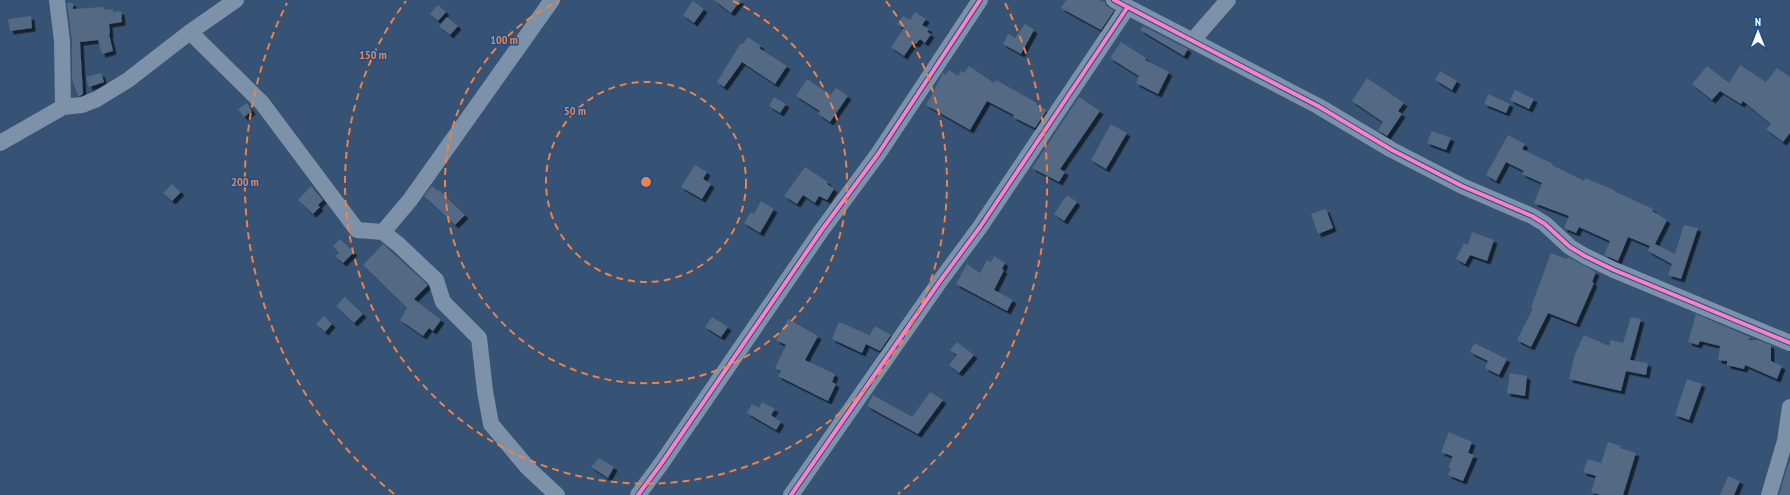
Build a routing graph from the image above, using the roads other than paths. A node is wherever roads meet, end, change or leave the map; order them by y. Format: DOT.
graph roads {
  1 [pos="57,0"];
  2 [pos="236,0"];
  3 [pos="552,0"];
  4 [pos="980,0"];
  5 [pos="1228,0"];
  6 [pos="1120,4"];
  7 [pos="190,32"];
  8 [pos="1193,40"];
  9 [pos="63,107"];
  10 [pos="0,143"];
  11 [pos="383,232"];
  12 [pos="1790,343"];
  13 [pos="1790,407"];
  14 [pos="557,495"];
  15 [pos="638,495"];
  16 [pos="791,495"];
  17 [pos="1769,495"];
  1 -- 9 [label="street"];
  2 -- 7 [label="street"];
  3 -- 11 [label="street"];
  4 -- 15 [label="street"];
  5 -- 8 [label="street"];
  6 -- 8 [label="street"];
  6 -- 16 [label="street"];
  7 -- 9 [label="street"];
  7 -- 11 [label="street"];
  8 -- 12 [label="street"];
  9 -- 10 [label="street"];
  11 -- 14 [label="street"];
  13 -- 17 [label="street"];
}
